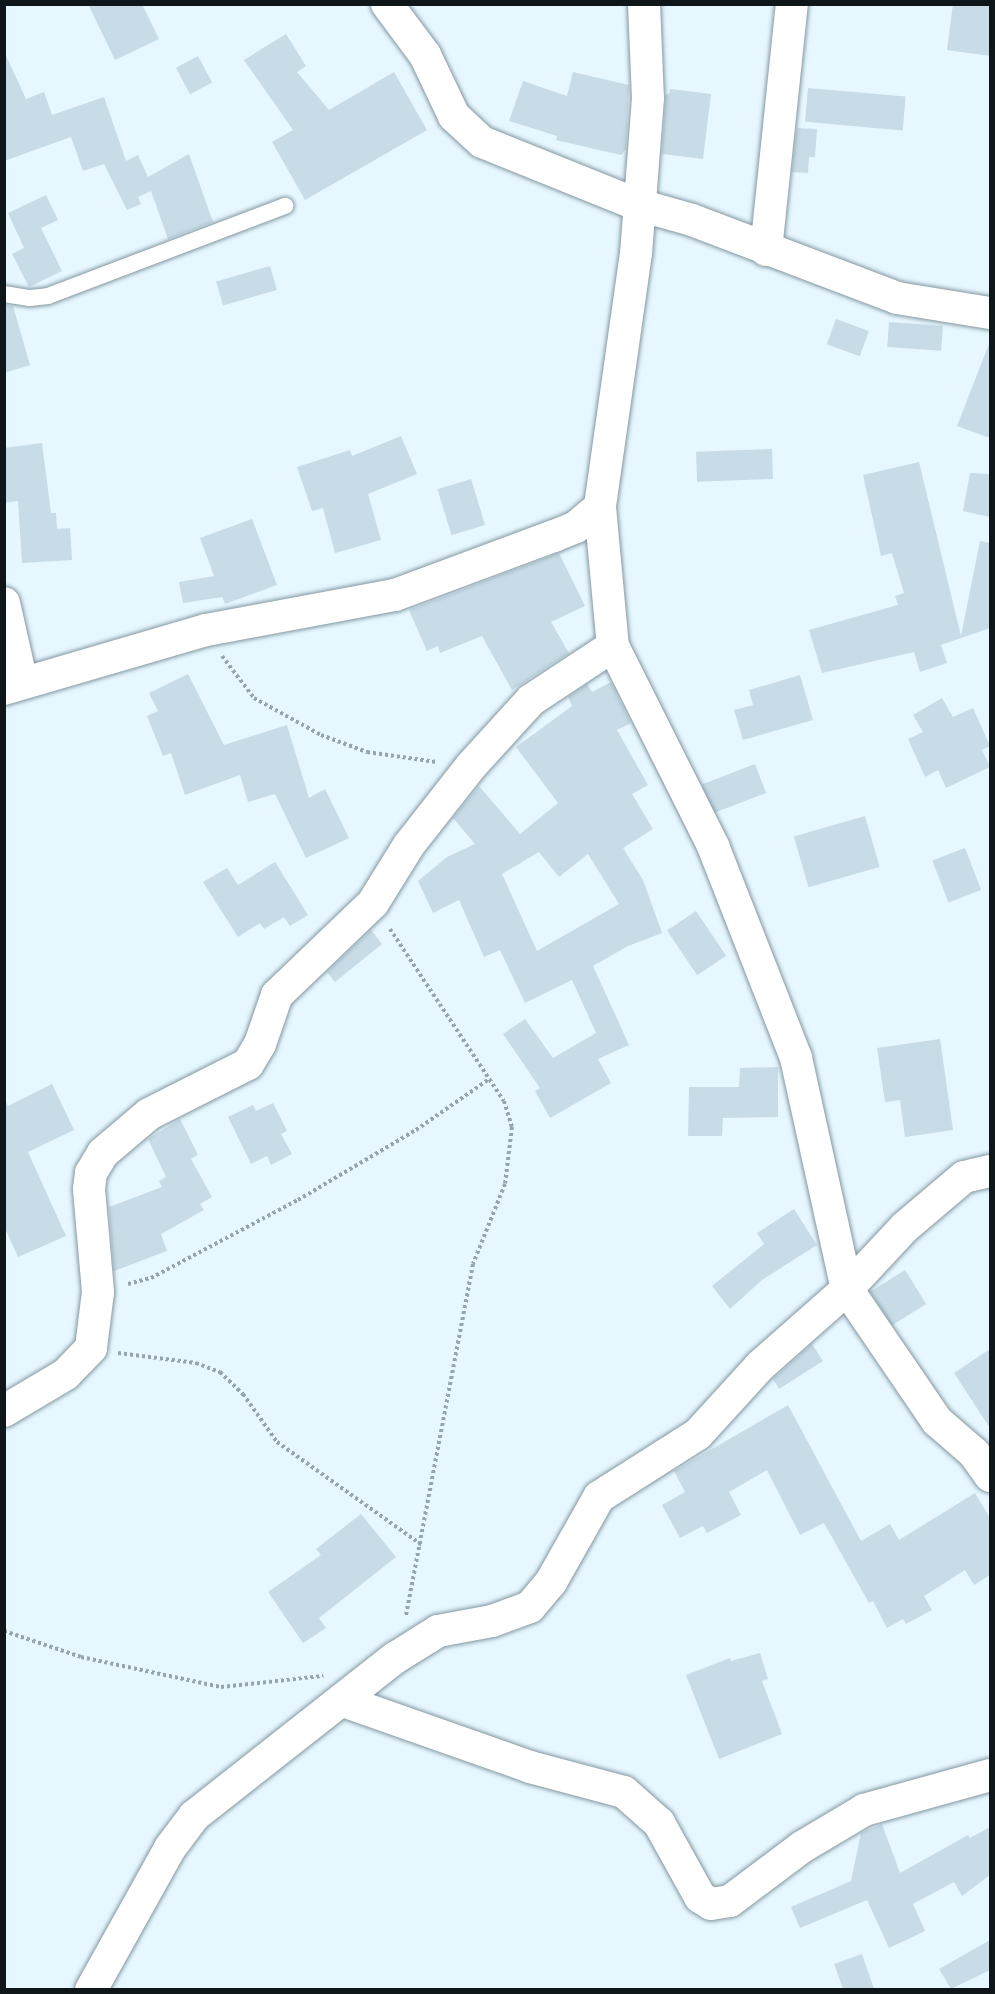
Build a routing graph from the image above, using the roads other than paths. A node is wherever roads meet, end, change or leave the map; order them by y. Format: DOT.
graph roads {
  1 [pos="387,4"];
  2 [pos="644,4"];
  3 [pos="792,4"];
  4 [pos="639,205"];
  5 [pos="285,206"];
  6 [pos="766,250"];
  7 [pos="4,294"];
  8 [pos="990,313"];
  9 [pos="600,507"];
  10 [pos="4,603"];
  11 [pos="613,646"];
  12 [pos="13,686"];
  13 [pos="990,1171"];
  14 [pos="847,1289"];
  15 [pos="4,1411"];
  16 [pos="990,1476"];
  17 [pos="337,1688"];
  18 [pos="990,1775"];
  19 [pos="91,1989"];
  1 -- 4 [label="street"];
  2 -- 4 [label="street"];
  3 -- 6 [label="street"];
  4 -- 6 [label="street"];
  4 -- 9 [label="street"];
  5 -- 7 [label="lane"];
  6 -- 8 [label="street"];
  9 -- 11 [label="street"];
  9 -- 12 [label="street"];
  10 -- 12 [label="street"];
  11 -- 14 [label="street"];
  11 -- 15 [label="street"];
  13 -- 14 [label="street"];
  14 -- 16 [label="street"];
  14 -- 17 [label="street"];
  17 -- 18 [label="street"];
  17 -- 19 [label="street"];
}
